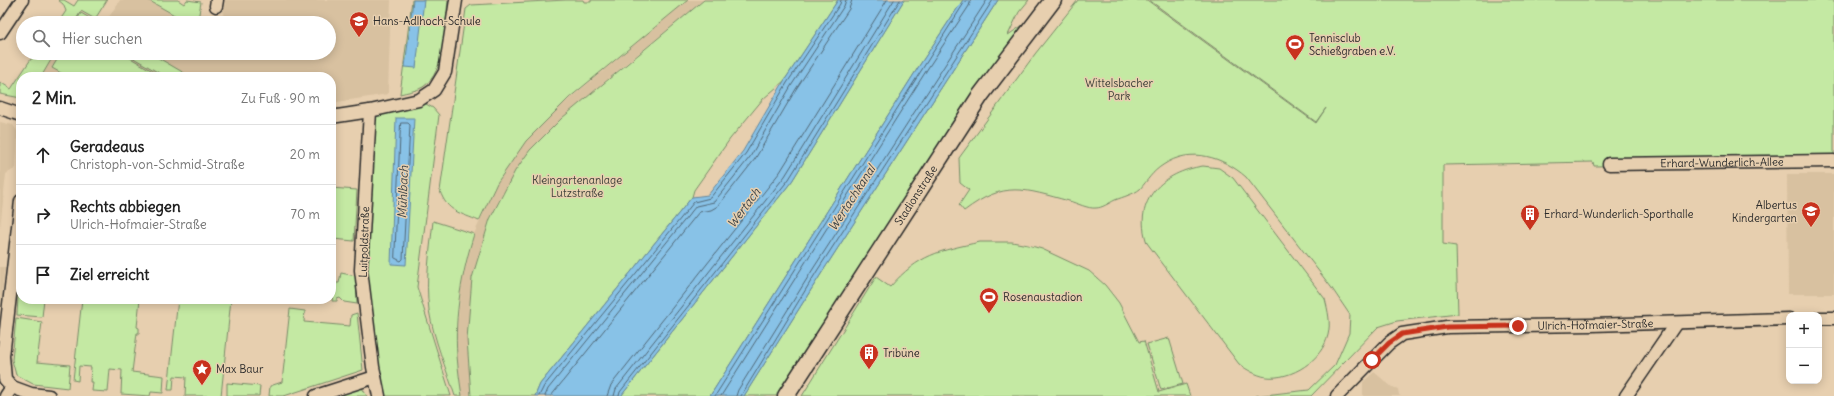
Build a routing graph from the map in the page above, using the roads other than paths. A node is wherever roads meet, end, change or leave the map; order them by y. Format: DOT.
graph roads {
  1 [pos="22,0"];
  2 [pos="456,0"];
  3 [pos="1054,0"];
  4 [pos="0,33"];
  5 [pos="0,108"];
  6 [pos="370,111"];
  7 [pos="16,113"];
  8 [pos="336,116"];
  9 [pos="1834,161"];
  10 [pos="1609,164"];
  11 [pos="16,244"];
  12 [pos="1822,318"];
  13 [pos="1834,318"];
  14 [pos="1786,319"];
  15 [pos="1676,323"];
  16 [pos="375,377"];
  17 [pos="9,392"];
  18 [pos="49,396"];
  19 [pos="316,396"];
  20 [pos="379,396"];
  21 [pos="786,396"];
  22 [pos="1337,396"];
  23 [pos="1626,396"];
  1 -- 4 [label="street"];
  2 -- 6 [label="street"];
  3 -- 21 [label="street, Stadionstraße"];
  5 -- 7 [label="street"];
  6 -- 8 [label="street"];
  6 -- 16 [label="street, Luitpoldstraße"];
  9 -- 10 [label="street, Erhard-Wunderlich-Allee"];
  11 -- 17 [label="street"];
  12 -- 13 [label="street"];
  14 -- 15 [label="street, Ulrich-Hofmaier-Straße"];
  15 -- 22 [label="street, Ulrich-Hofmaier-Straße"];
  15 -- 23 [label="street"];
  16 -- 19 [label="street"];
  16 -- 20 [label="street, Luitpoldstraße"];
  17 -- 18 [label="street"];
}
